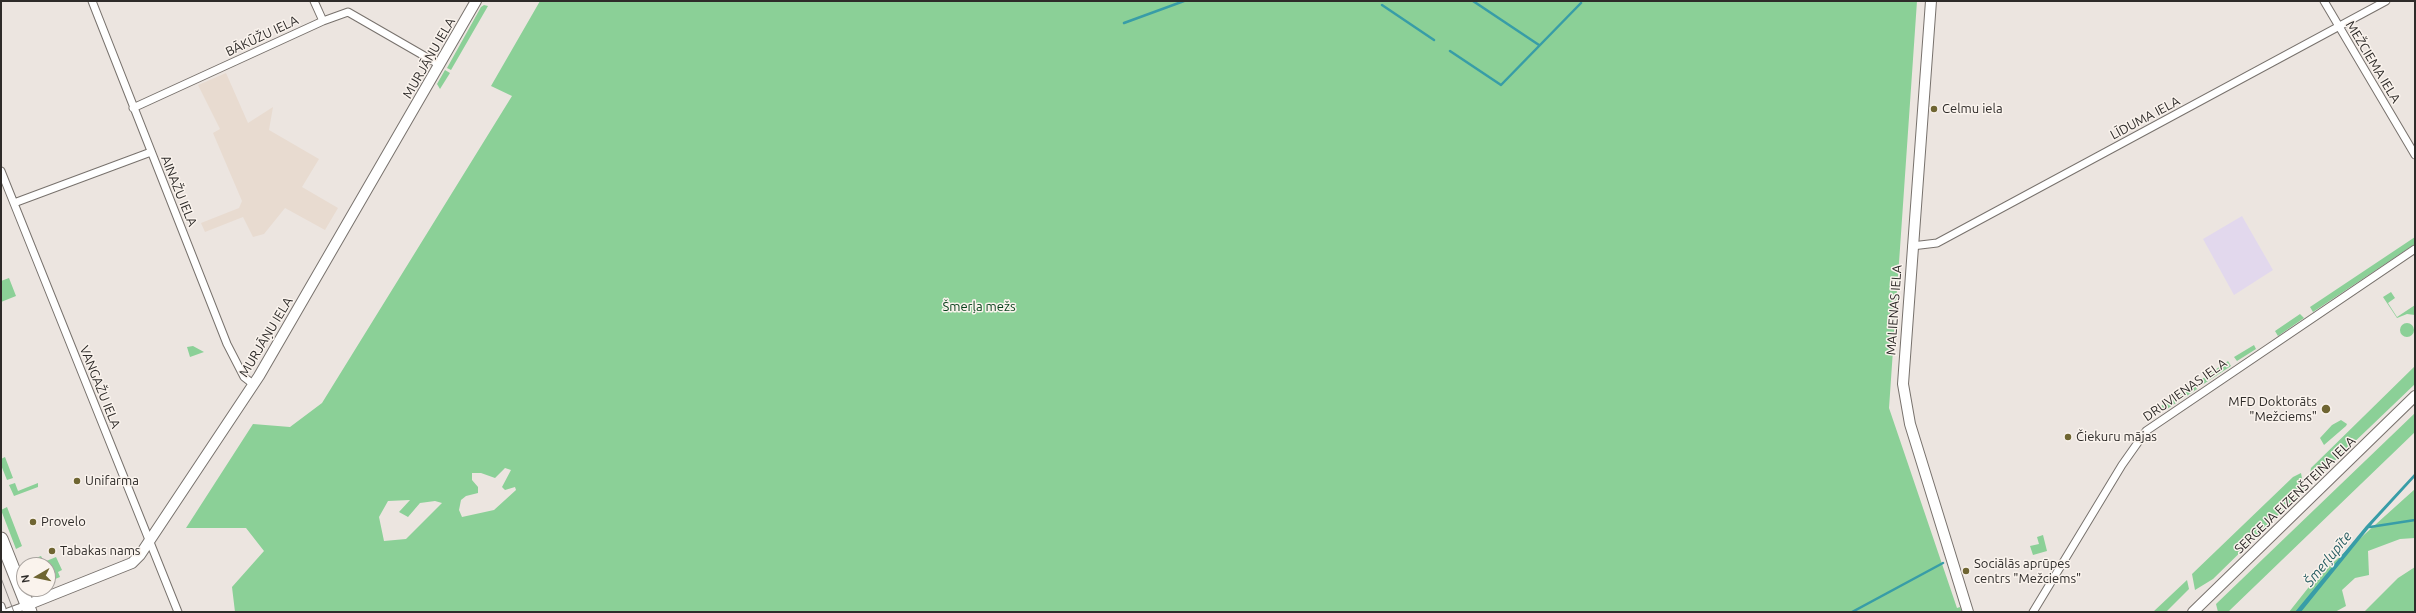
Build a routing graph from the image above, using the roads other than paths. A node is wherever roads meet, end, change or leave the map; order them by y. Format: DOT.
graph roads {
  1 [pos="92,1"];
  2 [pos="314,1"];
  3 [pos="476,1"];
  4 [pos="1930,1"];
  5 [pos="2324,1"];
  6 [pos="2386,1"];
  7 [pos="323,21"];
  8 [pos="2338,27"];
  9 [pos="440,65"];
  10 [pos="134,108"];
  11 [pos="151,152"];
  12 [pos="2415,155"];
  13 [pos="1,171"];
  14 [pos="14,203"];
  15 [pos="1912,246"];
  16 [pos="2415,249"];
  17 [pos="253,384"];
  18 [pos="2415,396"];
  19 [pos="1,539"];
  20 [pos="149,542"];
  21 [pos="1,606"];
  22 [pos="28,609"];
  23 [pos="3,612"];
  24 [pos="8,612"];
  25 [pos="178,612"];
  26 [pos="1968,612"];
  27 [pos="2034,612"];
  28 [pos="2193,612"];
  1 -- 10 [label="street, AINAŽU IELA"];
  2 -- 7 [label="street"];
  3 -- 9 [label="street, MURJĀŅU IELA"];
  4 -- 15 [label="street, MALIENAS IELA"];
  5 -- 8 [label="street, MEŽCIEMA IELA"];
  6 -- 8 [label="street, LĪDUMA IELA"];
  7 -- 9 [label="street, BĀKŪŽU IELA"];
  7 -- 10 [label="street, BĀKŪŽU IELA"];
  8 -- 12 [label="street, MEŽCIEMA IELA"];
  8 -- 15 [label="street, LĪDUMA IELA"];
  9 -- 17 [label="street, MURJĀŅU IELA"];
  10 -- 11 [label="street, AINAŽU IELA"];
  11 -- 14 [label="street"];
  11 -- 17 [label="street, AINAŽU IELA"];
  13 -- 14 [label="street, VANGAŽU IELA"];
  14 -- 20 [label="street, VANGAŽU IELA"];
  15 -- 26 [label="street, MALIENAS IELA"];
  16 -- 27 [label="street, DRUVIENAS IELA"];
  17 -- 20 [label="street, MURJĀŅU IELA"];
  18 -- 28 [label="street, SERGEJA EIZENŠTEINA IELA"];
  19 -- 22 [label="highway"];
  20 -- 22 [label="street, MURJĀŅU IELA"];
  20 -- 25 [label="street, VANGAŽU IELA"];
  21 -- 23 [label="street"];
  22 -- 24 [label="street, MURJĀŅU IELA"];
}
